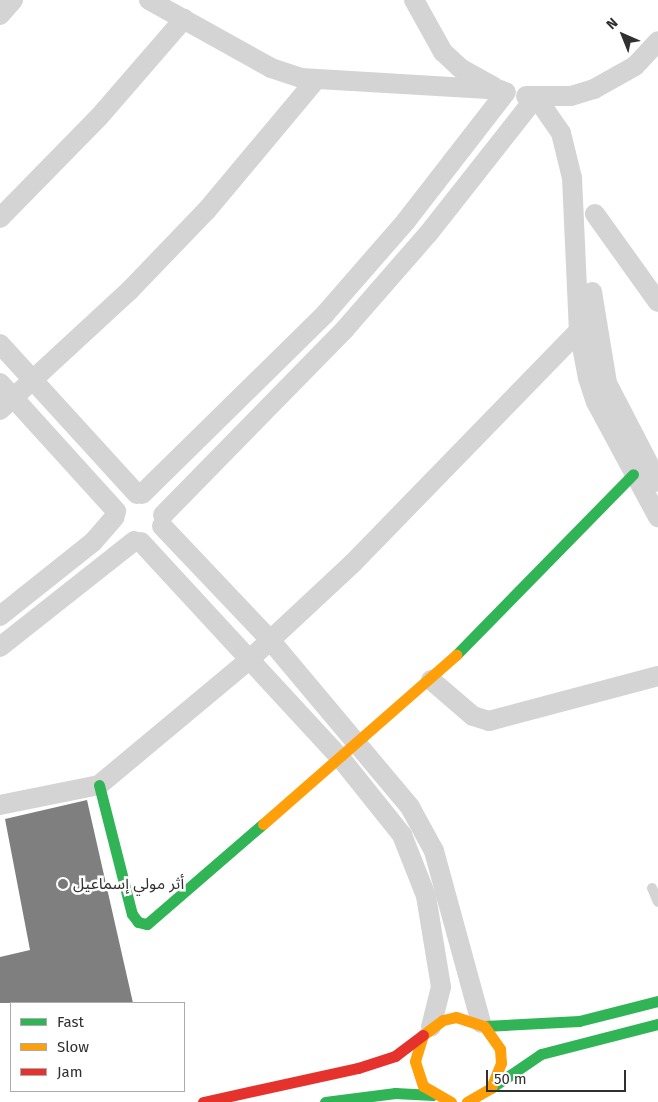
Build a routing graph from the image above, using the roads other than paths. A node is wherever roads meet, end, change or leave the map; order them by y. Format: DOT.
graph roads {
  1 [pos="13,0"];
  2 [pos="149,0"];
  3 [pos="414,0"];
  4 [pos="0,15"];
  5 [pos="184,19"];
  6 [pos="657,45"];
  7 [pos="315,81"];
  8 [pos="504,91"];
  9 [pos="536,97"];
  10 [pos="595,214"];
  11 [pos="0,218"];
  12 [pos="592,292"];
  13 [pos="658,302"];
  14 [pos="578,331"];
  15 [pos="0,344"];
  16 [pos="34,381"];
  17 [pos="0,383"];
  18 [pos="7,404"];
  19 [pos="633,474"];
  20 [pos="658,482"];
  21 [pos="139,494"];
  22 [pos="116,514"];
  23 [pos="658,517"];
  24 [pos="162,520"];
  25 [pos="138,542"];
  26 [pos="0,616"];
  27 [pos="270,640"];
  28 [pos="0,647"];
  29 [pos="249,660"];
  30 [pos="658,676"];
  31 [pos="431,680"];
  32 [pos="358,745"];
  33 [pos="342,760"];
  34 [pos="99,785"];
  35 [pos="0,805"];
  36 [pos="434,851"];
  37 [pos="414,859"];
  38 [pos="652,888"];
  39 [pos="658,902"];
  40 [pos="658,1001"];
  41 [pos="658,1024"];
  42 [pos="483,1025"];
  43 [pos="427,1031"];
  44 [pos="480,1097"];
  45 [pos="441,1100"];
  46 [pos="203,1102"];
  47 [pos="325,1102"];
  1 -- 4 [label="street"];
  2 -- 5 [label="street"];
  3 -- 8 [label="street"];
  5 -- 7 [label="street"];
  5 -- 11 [label="street"];
  6 -- 9 [label="street"];
  7 -- 8 [label="street"];
  7 -- 16 [label="street"];
  8 -- 9 [label="street"];
  8 -- 21 [label="street"];
  9 -- 14 [label="street"];
  9 -- 24 [label="street"];
  10 -- 13 [label="street"];
  12 -- 20 [label="street"];
  14 -- 19 [label="street"];
  14 -- 27 [label="street"];
  15 -- 16 [label="street"];
  16 -- 18 [label="street"];
  16 -- 21 [label="street"];
  17 -- 18 [label="street"];
  18 -- 22 [label="street"];
  19 -- 23 [label="street"];
  19 -- 31 [label="main road"];
  21 -- 22 [label="street"];
  21 -- 24 [label="street"];
  22 -- 25 [label="street"];
  22 -- 26 [label="street"];
  24 -- 25 [label="street"];
  24 -- 27 [label="street"];
  25 -- 28 [label="street"];
  25 -- 29 [label="street"];
  27 -- 29 [label="street"];
  27 -- 32 [label="street"];
  29 -- 33 [label="street"];
  29 -- 34 [label="street"];
  30 -- 31 [label="street"];
  31 -- 32 [label="main road"];
  32 -- 33 [label="main road"];
  32 -- 36 [label="street"];
  33 -- 34 [label="main road"];
  33 -- 37 [label="street"];
  34 -- 35 [label="street"];
  36 -- 37 [label="street"];
  36 -- 42 [label="street"];
  37 -- 43 [label="street"];
  38 -- 39 [label="lane"];
  40 -- 42 [label="main road"];
  41 -- 44 [label="main road"];
  42 -- 43 [label="main road"];
  42 -- 44 [label="main road"];
  43 -- 45 [label="main road"];
  43 -- 46 [label="main road"];
  45 -- 47 [label="main road"];
}
